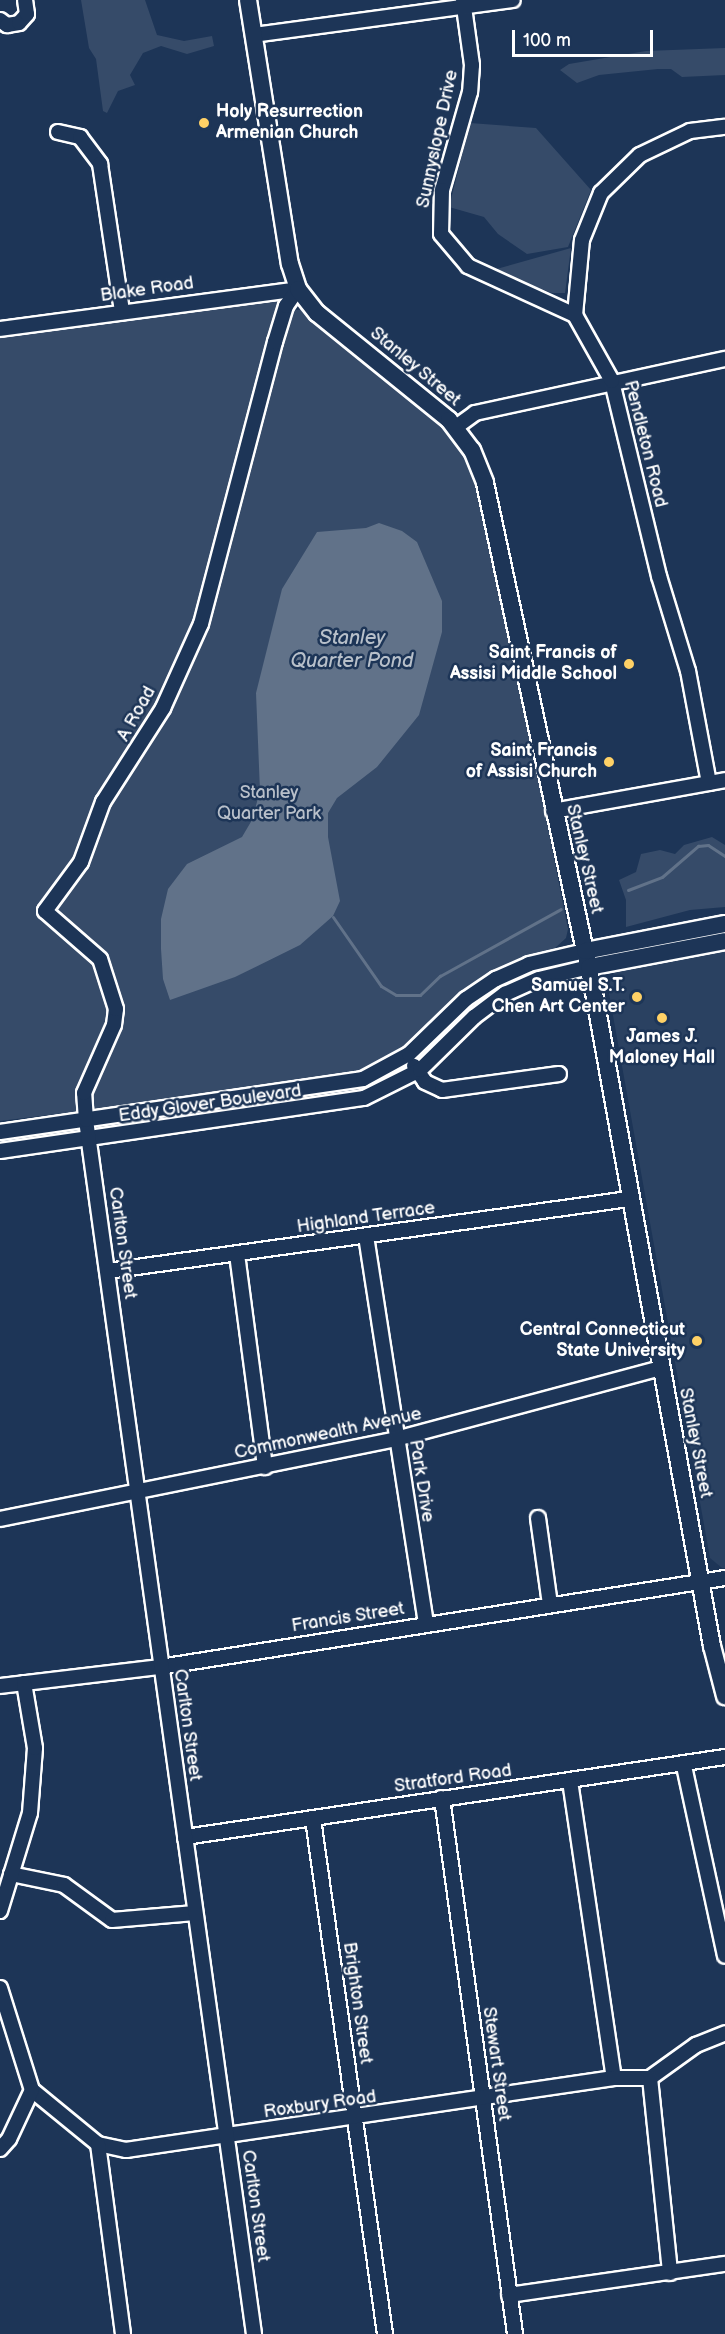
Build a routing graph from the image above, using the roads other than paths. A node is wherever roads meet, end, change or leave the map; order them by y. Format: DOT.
graph roads {
  1 [pos="25,0"];
  2 [pos="248,0"];
  3 [pos="513,0"];
  4 [pos="464,3"];
  5 [pos="0,20"];
  6 [pos="254,35"];
  7 [pos="725,128"];
  8 [pos="58,132"];
  9 [pos="298,289"];
  10 [pos="122,312"];
  11 [pos="575,315"];
  12 [pos="0,329"];
  13 [pos="725,359"];
  14 [pos="612,381"];
  15 [pos="456,427"];
  16 [pos="725,780"];
  17 [pos="709,783"];
  18 [pos="553,811"];
  19 [pos="725,924"];
  20 [pos="725,941"];
  21 [pos="585,951"];
  22 [pos="589,967"];
  23 [pos="407,1056"];
  24 [pos="418,1071"];
  25 [pos="559,1074"];
  26 [pos="255,1097"];
  27 [pos="258,1116"];
  28 [pos="86,1120"];
  29 [pos="0,1132"];
  30 [pos="89,1139"];
  31 [pos="0,1151"];
  32 [pos="629,1200"];
  33 [pos="366,1236"];
  34 [pos="237,1254"];
  35 [pos="108,1271"];
  36 [pos="661,1368"];
  37 [pos="396,1439"];
  38 [pos="265,1467"];
  39 [pos="138,1492"];
  40 [pos="538,1518"];
  41 [pos="0,1520"];
  42 [pos="725,1578"];
  43 [pos="702,1582"];
  44 [pos="550,1605"];
  45 [pos="426,1624"];
  46 [pos="160,1667"];
  47 [pos="24,1683"];
  48 [pos="0,1686"];
  49 [pos="725,1696"];
  50 [pos="725,1757"];
  51 [pos="684,1766"];
  52 [pos="570,1781"];
  53 [pos="442,1798"];
  54 [pos="313,1819"];
  55 [pos="185,1837"];
  56 [pos="11,1874"];
  57 [pos="0,1911"];
  58 [pos="195,1913"];
  59 [pos="725,1956"];
  60 [pos="0,1988"];
  61 [pos="725,2033"];
  62 [pos="614,2078"];
  63 [pos="650,2078"];
  64 [pos="32,2090"];
  65 [pos="483,2099"];
  66 [pos="355,2118"];
  67 [pos="227,2137"];
  68 [pos="98,2144"];
  69 [pos="0,2149"];
  70 [pos="725,2264"];
  71 [pos="670,2273"];
  72 [pos="509,2295"];
  73 [pos="123,2334"];
  74 [pos="254,2334"];
  75 [pos="386,2334"];
  76 [pos="515,2334"];
  1 -- 5 [label="street"];
  2 -- 6 [label="main road, Stanley Street"];
  3 -- 4 [label="street"];
  4 -- 6 [label="street"];
  4 -- 11 [label="street, Sunnyslope Drive"];
  6 -- 9 [label="main road, Stanley Street"];
  7 -- 11 [label="street"];
  8 -- 10 [label="street"];
  9 -- 10 [label="street, Blake Road"];
  9 -- 15 [label="main road, Stanley Street"];
  9 -- 28 [label="street, A Road"];
  10 -- 12 [label="street, Blake Road"];
  11 -- 14 [label="street, Pendleton Road"];
  13 -- 14 [label="street"];
  14 -- 15 [label="street"];
  14 -- 17 [label="street, Pendleton Road"];
  15 -- 18 [label="main road, Stanley Street"];
  16 -- 17 [label="street"];
  17 -- 18 [label="street"];
  18 -- 21 [label="main road, Stanley Street"];
  19 -- 21 [label="main road"];
  20 -- 22 [label="main road"];
  21 -- 22 [label="main road, Stanley Street"];
  21 -- 23 [label="street, Eddy Glover Boulevard"];
  22 -- 24 [label="street, Eddy Glover Boulevard"];
  22 -- 32 [label="main road, Stanley Street"];
  23 -- 24 [label="street"];
  23 -- 26 [label="street, Eddy Glover Boulevard"];
  24 -- 25 [label="street"];
  24 -- 27 [label="street, Eddy Glover Boulevard"];
  26 -- 27 [label="street"];
  26 -- 28 [label="street, Eddy Glover Boulevard"];
  27 -- 30 [label="street, Eddy Glover Boulevard"];
  28 -- 29 [label="street, Eddy Glover Boulevard"];
  28 -- 30 [label="street, Carlton Street"];
  30 -- 31 [label="street, Eddy Glover Boulevard"];
  30 -- 35 [label="street, Carlton Street"];
  32 -- 33 [label="street, Highland Terrace"];
  32 -- 36 [label="main road, Stanley Street"];
  33 -- 34 [label="street, Highland Terrace"];
  33 -- 37 [label="street, Park Drive"];
  34 -- 35 [label="street, Highland Terrace"];
  34 -- 38 [label="street"];
  35 -- 39 [label="street, Carlton Street"];
  36 -- 37 [label="street, Commonwealth Avenue"];
  36 -- 43 [label="main road, Stanley Street"];
  37 -- 38 [label="street, Commonwealth Avenue"];
  37 -- 45 [label="street, Park Drive"];
  38 -- 39 [label="street, Commonwealth Avenue"];
  39 -- 41 [label="street, Commonwealth Avenue"];
  39 -- 46 [label="street, Carlton Street"];
  40 -- 44 [label="street"];
  42 -- 43 [label="street, Francis Street"];
  43 -- 44 [label="street, Francis Street"];
  43 -- 49 [label="main road, Stanley Street"];
  44 -- 45 [label="street, Francis Street"];
  45 -- 46 [label="street, Francis Street"];
  46 -- 47 [label="street, Francis Street"];
  46 -- 55 [label="street, Carlton Street"];
  47 -- 48 [label="street, Francis Street"];
  47 -- 56 [label="street"];
  50 -- 51 [label="street, Stratford Road"];
  51 -- 52 [label="street, Stratford Road"];
  51 -- 59 [label="street"];
  52 -- 53 [label="street, Stratford Road"];
  52 -- 62 [label="street"];
  53 -- 54 [label="street, Stratford Road"];
  53 -- 65 [label="street, Stewart Street"];
  54 -- 55 [label="street, Stratford Road"];
  54 -- 66 [label="street, Brighton Street"];
  55 -- 58 [label="street, Carlton Street"];
  56 -- 57 [label="street"];
  56 -- 58 [label="street"];
  58 -- 67 [label="street, Carlton Street"];
  60 -- 64 [label="street"];
  61 -- 63 [label="street"];
  62 -- 63 [label="street, Roxbury Road"];
  62 -- 65 [label="street, Roxbury Road"];
  63 -- 71 [label="street"];
  64 -- 68 [label="street, Roxbury Road"];
  64 -- 69 [label="street"];
  65 -- 66 [label="street, Roxbury Road"];
  65 -- 72 [label="street, Stewart Street"];
  66 -- 67 [label="street, Roxbury Road"];
  66 -- 75 [label="street, Brighton Street"];
  67 -- 68 [label="street, Roxbury Road"];
  67 -- 74 [label="street, Carlton Street"];
  68 -- 73 [label="street"];
  70 -- 71 [label="street"];
  71 -- 72 [label="street"];
  72 -- 76 [label="street, Stewart Street"];
}
